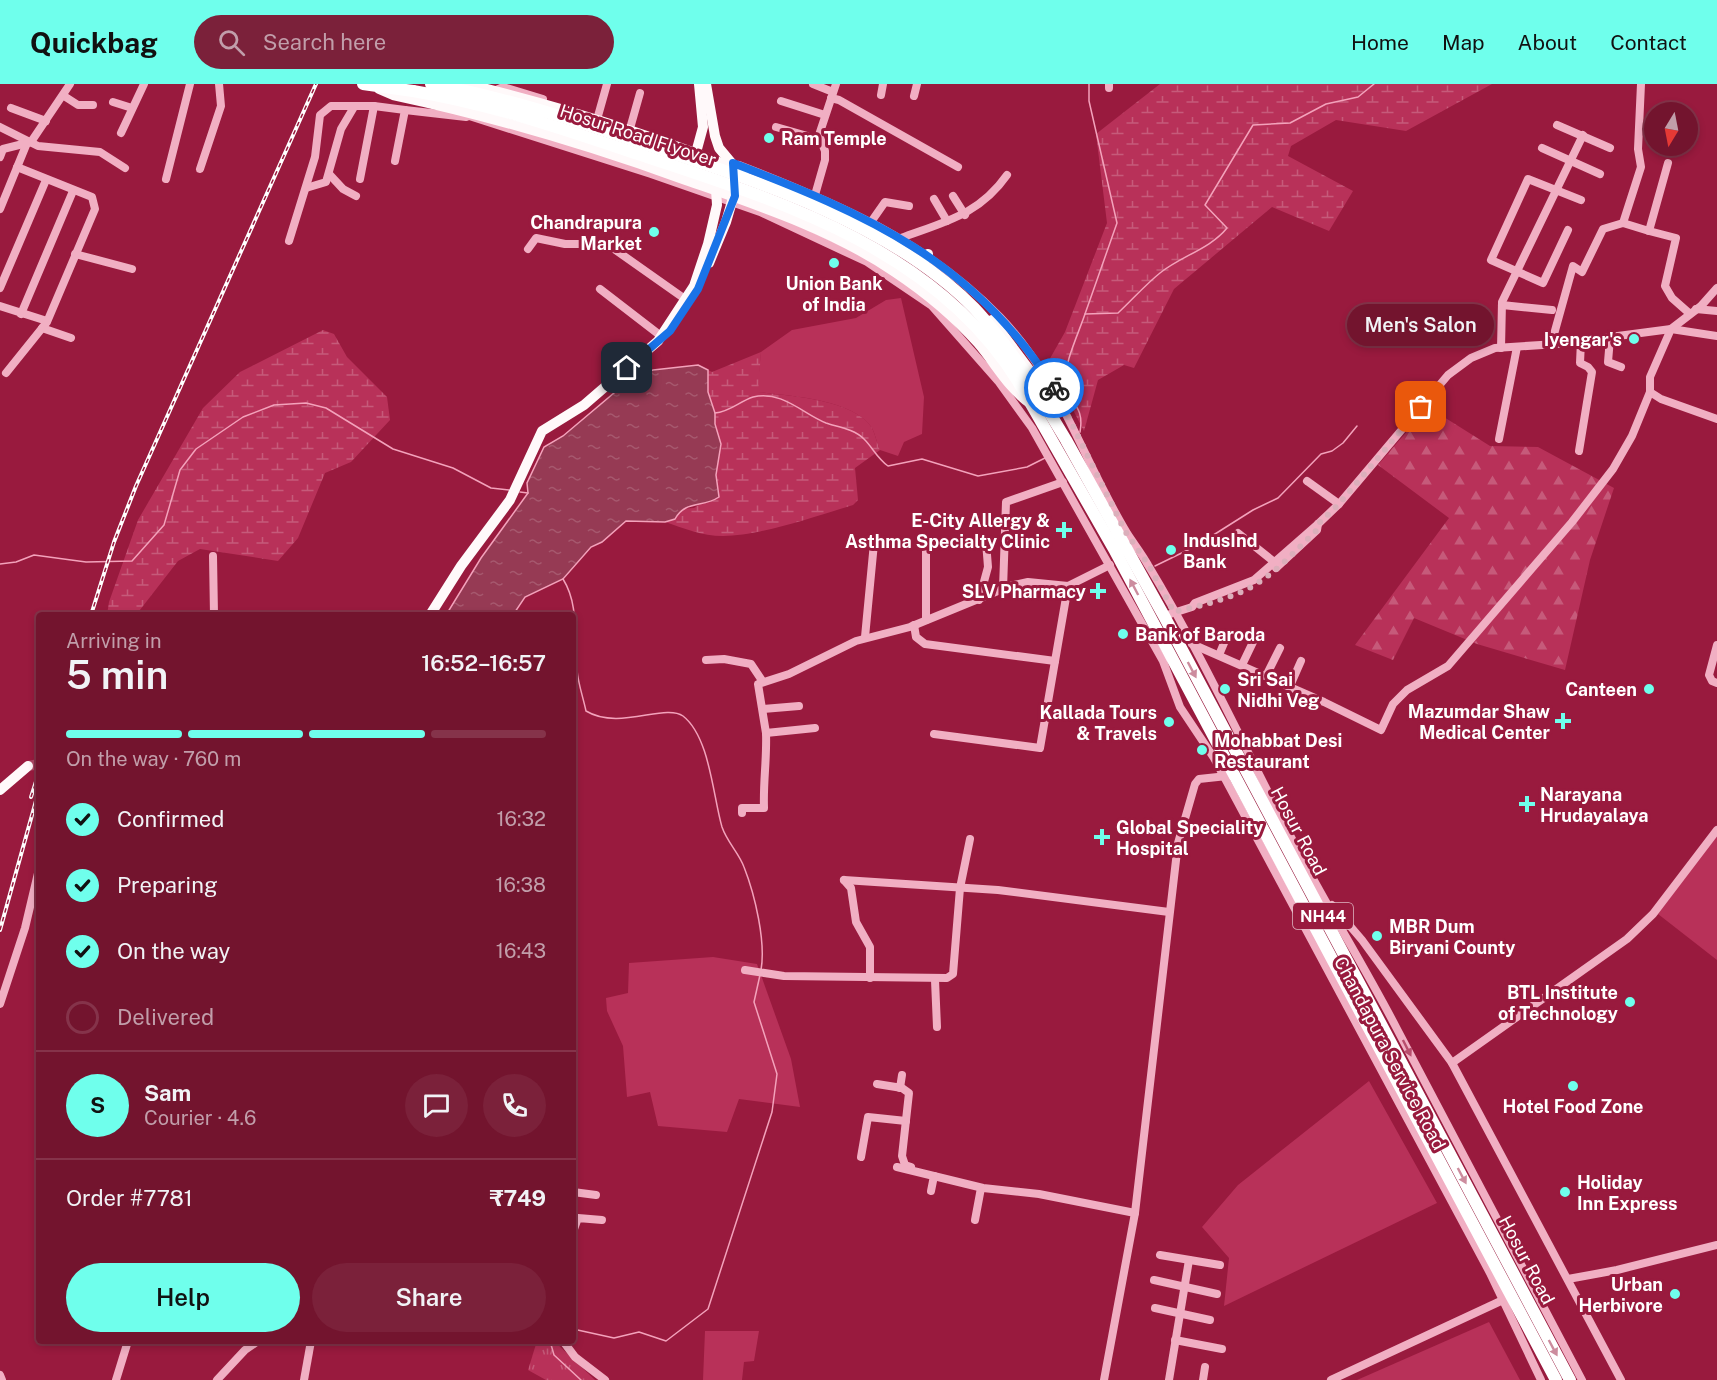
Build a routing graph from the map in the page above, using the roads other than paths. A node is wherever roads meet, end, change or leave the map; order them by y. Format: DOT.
graph roads {
  1 [pos="70,84"];
  2 [pos="144,84"];
  3 [pos="190,84"];
  4 [pos="219,84"];
  5 [pos="431,84"];
  6 [pos="468,84"];
  7 [pos="607,84"];
  8 [pos="699,84"];
  9 [pos="706,84"];
  10 [pos="813,84"];
  11 [pos="883,84"];
  12 [pos="917,84"];
  13 [pos="1641,84"];
  14 [pos="367,85"];
  15 [pos="495,91"];
  16 [pos="833,92"];
  17 [pos="640,93"];
  18 [pos="881,95"];
  19 [pos="64,96"];
  20 [pos="914,96"];
  21 [pos="782,101"];
  22 [pos="113,102"];
  23 [pos="93,105"];
  24 [pos="354,106"];
  25 [pos="374,106"];
  26 [pos="11,108"];
  27 [pos="132,108"];
  28 [pos="457,108"];
  29 [pos="405,110"];
  30 [pos="825,115"];
  31 [pos="598,116"];
  32 [pos="466,117"];
  33 [pos="46,121"];
  34 [pos="1557,125"];
  35 [pos="0,127"];
  36 [pos="776,127"];
  37 [pos="630,129"];
  38 [pos="121,133"];
  39 [pos="1583,135"];
  40 [pos="646,138"];
  41 [pos="818,139"];
  42 [pos="29,142"];
  43 [pos="1542,148"];
  44 [pos="1610,148"];
  45 [pos="697,151"];
  46 [pos="1,152"];
  47 [pos="395,161"];
  48 [pos="639,162"];
  49 [pos="1570,162"];
  50 [pos="1668,163"];
  51 [pos="733,165"];
  52 [pos="17,167"];
  53 [pos="958,167"];
  54 [pos="125,168"];
  55 [pos="200,169"];
  56 [pos="1600,174"];
  57 [pos="330,175"];
  58 [pos="1006,175"];
  59 [pos="166,179"];
  60 [pos="360,179"];
  61 [pos="46,180"];
  62 [pos="686,183"];
  63 [pos="306,188"];
  64 [pos="1556,190"];
  65 [pos="73,191"];
  66 [pos="716,193"];
  67 [pos="815,195"];
  68 [pos="356,196"];
  69 [pos="953,196"];
  70 [pos="734,199"];
  71 [pos="934,199"];
  72 [pos="1581,200"];
  73 [pos="909,206"];
  74 [pos="0,209"];
  75 [pos="965,215"];
  76 [pos="947,221"];
  77 [pos="1623,223"];
  78 [pos="869,224"];
  79 [pos="1568,230"];
  80 [pos="1649,231"];
  81 [pos="901,238"];
  82 [pos="289,241"];
  83 [pos="528,249"];
  84 [pos="857,249"];
  85 [pos="75,254"];
  86 [pos="926,257"];
  87 [pos="132,269"];
  88 [pos="1515,273"];
  89 [pos="0,288"];
  90 [pos="1717,288"];
  91 [pos="600,289"];
  92 [pos="685,299"];
  93 [pos="1502,305"];
  94 [pos="0,306"];
  95 [pos="1552,310"];
  96 [pos="1693,311"];
  97 [pos="1717,311"];
  98 [pos="21,314"];
  99 [pos="44,325"];
  100 [pos="1671,329"];
  101 [pos="1717,336"];
  102 [pos="71,338"];
  103 [pos="660,338"];
  104 [pos="1610,338"];
  105 [pos="1581,341"];
  106 [pos="1551,345"];
  107 [pos="1516,347"];
  108 [pos="1501,348"];
  109 [pos="1621,367"];
  110 [pos="6,373"];
  111 [pos="1650,392"];
  112 [pos="1036,400"];
  113 [pos="1717,419"];
  114 [pos="1499,439"];
  115 [pos="1064,449"];
  116 [pos="1579,451"];
  117 [pos="1307,481"];
  118 [pos="1063,482"];
  119 [pos="1339,504"];
  120 [pos="1238,533"];
  121 [pos="986,542"];
  122 [pos="874,543"];
  123 [pos="926,547"];
  124 [pos="213,556"];
  125 [pos="1276,564"];
  126 [pos="1110,565"];
  127 [pos="1068,586"];
  128 [pos="1003,589"];
  129 [pos="979,600"];
  130 [pos="214,612"];
  131 [pos="432,612"];
  132 [pos="1169,614"];
  133 [pos="926,620"];
  134 [pos="914,625"];
  135 [pos="1227,636"];
  136 [pos="865,637"];
  137 [pos="1254,640"];
  138 [pos="1192,644"];
  139 [pos="1717,645"];
  140 [pos="1280,648"];
  141 [pos="1219,655"];
  142 [pos="706,660"];
  143 [pos="1055,661"];
  144 [pos="1301,661"];
  145 [pos="1242,665"];
  146 [pos="1266,676"];
  147 [pos="763,682"];
  148 [pos="1717,683"];
  149 [pos="1290,686"];
  150 [pos="799,706"];
  151 [pos="763,709"];
  152 [pos="815,728"];
  153 [pos="766,733"];
  154 [pos="934,734"];
  155 [pos="28,766"];
  156 [pos="1229,776"];
  157 [pos="0,790"];
  158 [pos="742,813"];
  159 [pos="1717,830"];
  160 [pos="970,839"];
  161 [pos="36,882"];
  162 [pos="960,888"];
  163 [pos="1328,902"];
  164 [pos="1169,912"];
  165 [pos="746,970"];
  166 [pos="870,978"];
  167 [pos="935,980"];
  168 [pos="0,1004"];
  169 [pos="937,1027"];
  170 [pos="1452,1063"];
  171 [pos="902,1075"];
  172 [pos="877,1084"];
  173 [pos="900,1088"];
  174 [pos="1427,1098"];
  175 [pos="906,1121"];
  176 [pos="861,1157"];
  177 [pos="897,1167"];
  178 [pos="934,1176"];
  179 [pos="980,1187"];
  180 [pos="931,1191"];
  181 [pos="576,1193"];
  182 [pos="596,1196"];
  183 [pos="1135,1213"];
  184 [pos="602,1220"];
  185 [pos="975,1220"];
  186 [pos="576,1224"];
  187 [pos="1717,1245"];
  188 [pos="1160,1255"];
  189 [pos="1189,1260"];
  190 [pos="1220,1265"];
  191 [pos="1568,1279"];
  192 [pos="1154,1280"];
  193 [pos="1184,1287"];
  194 [pos="1217,1294"];
  195 [pos="1503,1300"];
  196 [pos="1155,1308"];
  197 [pos="1180,1313"];
  198 [pos="1210,1320"];
  199 [pos="1175,1340"];
  200 [pos="127,1344"];
  201 [pos="254,1344"];
  202 [pos="310,1344"];
  203 [pos="565,1344"];
  204 [pos="1222,1349"];
  205 [pos="1205,1367"];
  206 [pos="0,1374"];
  207 [pos="2,1380"];
  208 [pos="116,1380"];
  209 [pos="217,1380"];
  210 [pos="304,1380"];
  211 [pos="605,1380"];
  212 [pos="1104,1380"];
  213 [pos="1169,1380"];
  214 [pos="1203,1380"];
  215 [pos="1331,1380"];
  216 [pos="1541,1380"];
  217 [pos="1556,1380"];
  218 [pos="1570,1380"];
  219 [pos="1582,1380"];
  220 [pos="1621,1380"];
  1 -- 19 [label="street"];
  2 -- 27 [label="street"];
  3 -- 59 [label="street"];
  4 -- 55 [label="street"];
  5 -- 112 [label="highway, Hosur Road Flyover / NH44, bridge"];
  6 -- 15 [label="main road"];
  7 -- 31 [label="street"];
  8 -- 45 [label="main road"];
  9 -- 51 [label="main road"];
  10 -- 16 [label="street"];
  11 -- 18 [label="street"];
  12 -- 20 [label="street"];
  13 -- 77 [label="street"];
  14 -- 28 [label="main road"];
  14 -- 112 [label="highway, Hosur Road Flyover / NH44, bridge"];
  15 -- 31 [label="street"];
  15 -- 37 [label="main road"];
  16 -- 30 [label="street"];
  16 -- 53 [label="street"];
  17 -- 37 [label="street"];
  19 -- 23 [label="street"];
  19 -- 33 [label="street"];
  21 -- 30 [label="street"];
  22 -- 27 [label="street"];
  24 -- 25 [label="street"];
  24 -- 57 [label="street"];
  24 -- 63 [label="street"];
  25 -- 29 [label="street"];
  25 -- 60 [label="street"];
  26 -- 33 [label="street"];
  27 -- 38 [label="street"];
  28 -- 32 [label="street"];
  28 -- 48 [label="main road"];
  29 -- 32 [label="street"];
  29 -- 47 [label="street"];
  30 -- 41 [label="street"];
  31 -- 37 [label="street"];
  32 -- 62 [label="street"];
  33 -- 42 [label="street"];
  34 -- 39 [label="street"];
  35 -- 42 [label="street"];
  36 -- 41 [label="street"];
  37 -- 40 [label="main road"];
  37 -- 45 [label="street"];
  39 -- 44 [label="street"];
  39 -- 49 [label="street"];
  40 -- 45 [label="main road"];
  40 -- 48 [label="main road"];
  41 -- 67 [label="street"];
  42 -- 46 [label="street"];
  42 -- 52 [label="street"];
  42 -- 54 [label="street"];
  43 -- 49 [label="street"];
  45 -- 51 [label="main road"];
  45 -- 62 [label="main road"];
  48 -- 62 [label="main road"];
  49 -- 56 [label="street"];
  49 -- 64 [label="street"];
  50 -- 80 [label="street"];
  51 -- 67 [label="street"];
  51 -- 70 [label="main road"];
  51 -- 78 [label="main road"];
  52 -- 61 [label="street"];
  52 -- 74 [label="street"];
  57 -- 63 [label="street"];
  57 -- 68 [label="street"];
  58 -- 75 [label="street"];
  61 -- 65 [label="street"];
  61 -- 89 [label="street"];
  62 -- 66 [label="main road"];
  63 -- 82 [label="street"];
  64 -- 72 [label="street"];
  64 -- 88 [label="street"];
  64 -- 88 [label="street"];
  65 -- 85 [label="street"];
  65 -- 98 [label="street"];
  66 -- 70 [label="main road"];
  66 -- 92 [label="main road"];
  67 -- 78 [label="street"];
  69 -- 75 [label="street"];
  70 -- 84 [label="main road"];
  70 -- 103 [label="main road"];
  70 -- 115 [label="street, Chandapura Service Road"];
  71 -- 76 [label="street"];
  73 -- 78 [label="street"];
  75 -- 76 [label="street"];
  76 -- 81 [label="street"];
  77 -- 80 [label="street"];
  77 -- 106 [label="street"];
  78 -- 81 [label="street"];
  78 -- 84 [label="main road"];
  78 -- 86 [label="main road"];
  79 -- 88 [label="street"];
  80 -- 96 [label="street"];
  81 -- 86 [label="street"];
  83 -- 92 [label="street"];
  84 -- 112 [label="main road"];
  85 -- 87 [label="street"];
  85 -- 99 [label="street"];
  86 -- 112 [label="main road"];
  86 -- 115 [label="street"];
  88 -- 93 [label="street"];
  90 -- 96 [label="street"];
  91 -- 103 [label="street"];
  92 -- 103 [label="main road"];
  93 -- 95 [label="street"];
  93 -- 108 [label="street"];
  94 -- 98 [label="street"];
  96 -- 97 [label="street"];
  96 -- 100 [label="street"];
  98 -- 99 [label="street"];
  99 -- 102 [label="street"];
  99 -- 110 [label="street"];
  100 -- 101 [label="street"];
  100 -- 104 [label="street"];
  100 -- 111 [label="street"];
  103 -- 131 [label="main road"];
  104 -- 105 [label="street"];
  104 -- 109 [label="street"];
  105 -- 106 [label="street"];
  105 -- 116 [label="street"];
  106 -- 107 [label="street"];
  107 -- 108 [label="street"];
  107 -- 114 [label="street"];
  108 -- 119 [label="street"];
  111 -- 113 [label="street"];
  111 -- 149 [label="street"];
  112 -- 115 [label="highway, Hosur Road / NH44"];
  115 -- 118 [label="street, Chandapura Service Road"];
  115 -- 132 [label="highway, Hosur Road / NH44"];
  156 -- 115 [label="highway, Hosur Road / NH44, one-way"];
  117 -- 119 [label="street"];
  118 -- 126 [label="street, Chandapura Service Road"];
  118 -- 128 [label="street"];
  119 -- 125 [label="street"];
  120 -- 125 [label="street"];
  121 -- 129 [label="street"];
  122 -- 136 [label="street"];
  123 -- 133 [label="street"];
  124 -- 130 [label="street"];
  125 -- 132 [label="street"];
  126 -- 127 [label="street"];
  126 -- 156 [label="street, Chandapura Service Road"];
  127 -- 128 [label="street"];
  127 -- 143 [label="street"];
  128 -- 129 [label="street"];
  129 -- 133 [label="street"];
  132 -- 138 [label="street"];
  132 -- 174 [label="highway, Hosur Road / NH44, one-way"];
  133 -- 134 [label="street"];
  134 -- 136 [label="street"];
  134 -- 143 [label="street"];
  135 -- 141 [label="street"];
  136 -- 147 [label="street"];
  137 -- 145 [label="street"];
  138 -- 141 [label="street"];
  138 -- 163 [label="street"];
  139 -- 148 [label="street"];
  140 -- 146 [label="street"];
  141 -- 145 [label="street"];
  142 -- 147 [label="street"];
  143 -- 154 [label="street"];
  144 -- 149 [label="street"];
  145 -- 146 [label="street"];
  146 -- 149 [label="street"];
  147 -- 151 [label="street"];
  150 -- 151 [label="street"];
  151 -- 153 [label="street"];
  152 -- 153 [label="street"];
  153 -- 158 [label="street"];
  155 -- 157 [label="main road"];
  156 -- 164 [label="street"];
  156 -- 195 [label="street, Chandapura Service Road"];
  156 -- 217 [label="highway, Hosur Road / NH44"];
  159 -- 170 [label="street"];
  160 -- 162 [label="street"];
  161 -- 168 [label="street"];
  162 -- 164 [label="street"];
  162 -- 166 [label="street"];
  162 -- 167 [label="street"];
  163 -- 170 [label="street"];
  163 -- 174 [label="street, one-way"];
  164 -- 183 [label="street"];
  165 -- 166 [label="street"];
  166 -- 167 [label="street"];
  167 -- 169 [label="street"];
  170 -- 191 [label="street"];
  171 -- 173 [label="street"];
  172 -- 173 [label="street"];
  173 -- 175 [label="street"];
  174 -- 218 [label="highway, Hosur Road / NH44, one-way"];
  174 -- 219 [label="street"];
  175 -- 176 [label="street"];
  175 -- 179 [label="street"];
  177 -- 178 [label="street"];
  178 -- 179 [label="street"];
  178 -- 180 [label="street"];
  179 -- 183 [label="street"];
  179 -- 185 [label="street"];
  181 -- 182 [label="street"];
  183 -- 212 [label="street"];
  184 -- 186 [label="street"];
  187 -- 191 [label="street"];
  188 -- 189 [label="street"];
  189 -- 190 [label="street"];
  189 -- 193 [label="street"];
  191 -- 220 [label="street"];
  192 -- 193 [label="street"];
  193 -- 194 [label="street"];
  193 -- 197 [label="street"];
  195 -- 215 [label="street"];
  195 -- 216 [label="street, Chandapura Service Road"];
  196 -- 197 [label="street"];
  197 -- 198 [label="street"];
  197 -- 199 [label="street"];
  199 -- 204 [label="street"];
  199 -- 213 [label="street"];
  200 -- 208 [label="street"];
  201 -- 209 [label="street"];
  202 -- 210 [label="street"];
  203 -- 211 [label="street"];
  205 -- 214 [label="street"];
  206 -- 207 [label="street"];
}
